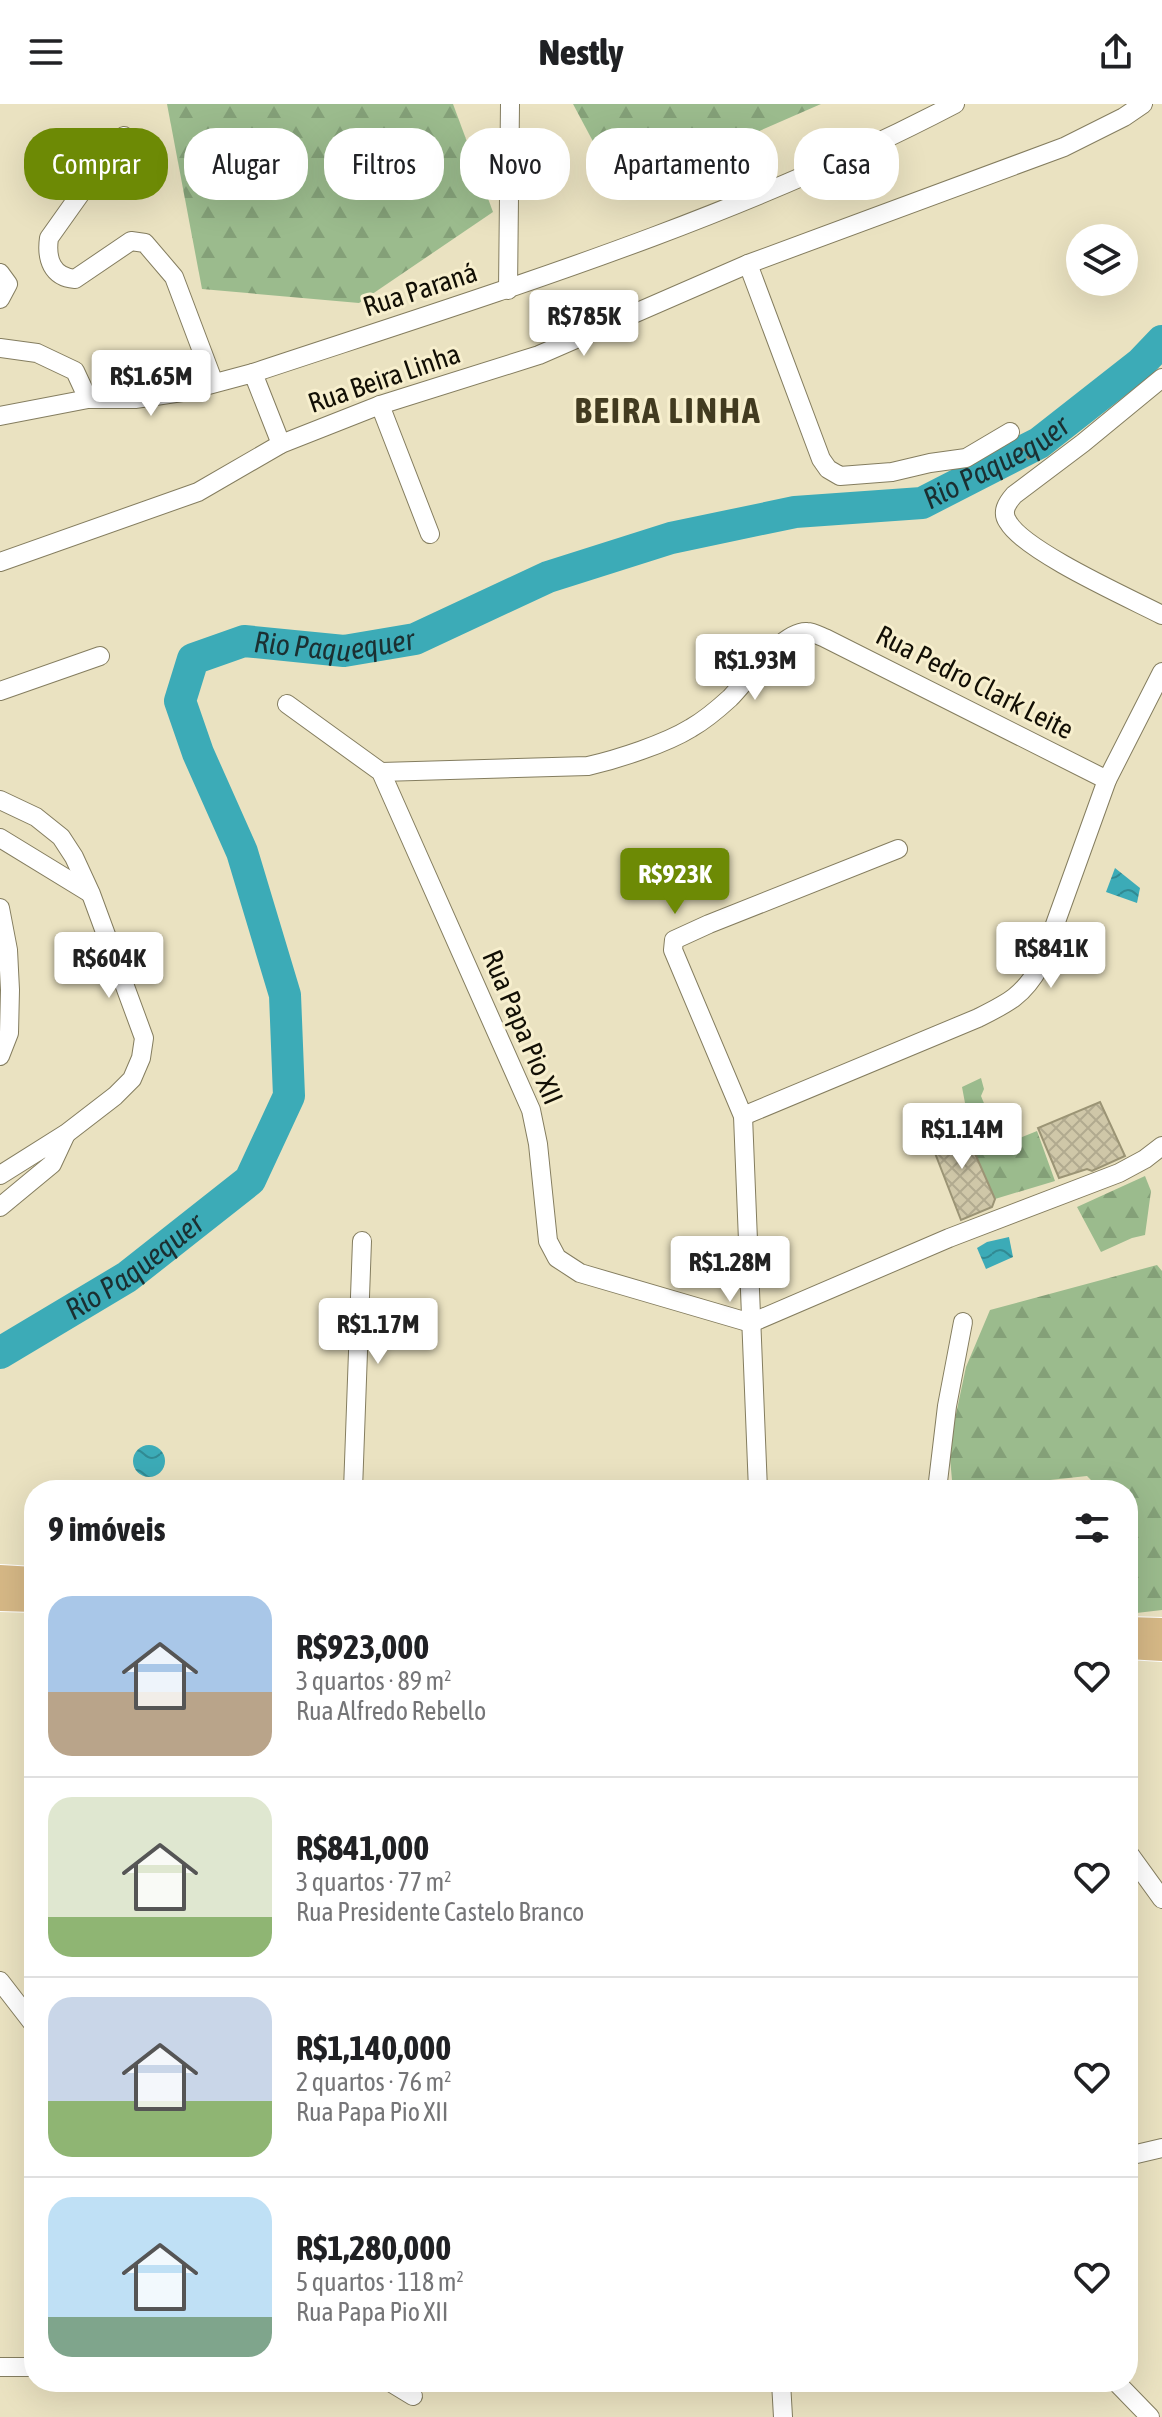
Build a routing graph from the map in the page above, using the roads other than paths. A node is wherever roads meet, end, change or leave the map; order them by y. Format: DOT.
graph roads {
  1 [pos="510,104"];
  2 [pos="955,104"];
  3 [pos="1143,104"];
  4 [pos="76,200"];
  5 [pos="748,264"];
  6 [pos="0,273"];
  7 [pos="508,290"];
  8 [pos="0,299"];
  9 [pos="0,348"];
  10 [pos="253,373"];
  11 [pos="1162,378"];
  12 [pos="214,383"];
  13 [pos="88,399"];
  14 [pos="380,405"];
  15 [pos="0,416"];
  16 [pos="1015,440"];
  17 [pos="281,444"];
  18 [pos="430,534"];
  19 [pos="0,562"];
  20 [pos="1162,615"];
  21 [pos="100,656"];
  22 [pos="1162,672"];
  23 [pos="0,691"];
  24 [pos="287,704"];
  25 [pos="381,772"];
  26 [pos="1107,780"];
  27 [pos="0,800"];
  28 [pos="0,838"];
  29 [pos="898,849"];
  30 [pos="91,894"];
  31 [pos="0,908"];
  32 [pos="0,1056"];
  33 [pos="743,1116"];
  34 [pos="67,1133"];
  35 [pos="1162,1146"];
  36 [pos="0,1175"];
  37 [pos="0,1207"];
  38 [pos="362,1241"];
  39 [pos="963,1322"];
  40 [pos="751,1323"];
  41 [pos="353,1480"];
  42 [pos="758,1480"];
  43 [pos="938,1480"];
  44 [pos="0,1577"];
  45 [pos="24,1578"];
  46 [pos="0,1599"];
  47 [pos="24,1600"];
  48 [pos="1138,1629"];
  49 [pos="1162,1630"];
  50 [pos="1138,1648"];
  51 [pos="1162,1649"];
  52 [pos="1138,1866"];
  53 [pos="1162,1899"];
  54 [pos="0,1981"];
  55 [pos="24,2012"];
  56 [pos="1162,2148"];
  57 [pos="1138,2154"];
  58 [pos="0,2367"];
  59 [pos="24,2367"];
  60 [pos="406,2392"];
  61 [pos="782,2392"];
  62 [pos="1126,2392"];
  63 [pos="413,2396"];
  64 [pos="783,2417"];
  65 [pos="1150,2417"];
  1 -- 7 [label="street"];
  2 -- 7 [label="street, Rua Paraná"];
  3 -- 5 [label="street, Rua Beira Linha"];
  4 -- 12 [label="street"];
  5 -- 14 [label="street, Rua Beira Linha"];
  5 -- 16 [label="street"];
  6 -- 8 [label="street"];
  7 -- 10 [label="street, Rua Paraná"];
  9 -- 13 [label="street"];
  10 -- 12 [label="street, Rua Paraná"];
  10 -- 17 [label="street"];
  11 -- 20 [label="street"];
  12 -- 13 [label="street, Rua Paraná"];
  13 -- 15 [label="street, Rua Paraná"];
  14 -- 17 [label="street, Rua Beira Linha"];
  14 -- 18 [label="street"];
  17 -- 19 [label="street, Rua Beira Linha"];
  21 -- 23 [label="street"];
  22 -- 26 [label="street"];
  24 -- 25 [label="street"];
  25 -- 26 [label="street, Rua Pedro Clark Leite"];
  25 -- 40 [label="street, Rua Papa Pio XII"];
  26 -- 33 [label="street"];
  27 -- 30 [label="street"];
  28 -- 30 [label="street"];
  29 -- 33 [label="street"];
  30 -- 34 [label="street"];
  31 -- 32 [label="street"];
  33 -- 40 [label="street"];
  34 -- 36 [label="street"];
  34 -- 37 [label="street"];
  35 -- 40 [label="street"];
  38 -- 41 [label="street"];
  39 -- 43 [label="street"];
  40 -- 42 [label="street"];
  44 -- 45 [label="main road"];
  46 -- 47 [label="main road"];
  48 -- 49 [label="main road"];
  50 -- 51 [label="main road"];
  52 -- 53 [label="street"];
  54 -- 55 [label="street"];
  56 -- 57 [label="street"];
  58 -- 59 [label="street"];
  60 -- 63 [label="street"];
  61 -- 64 [label="street"];
  62 -- 65 [label="street"];
}
